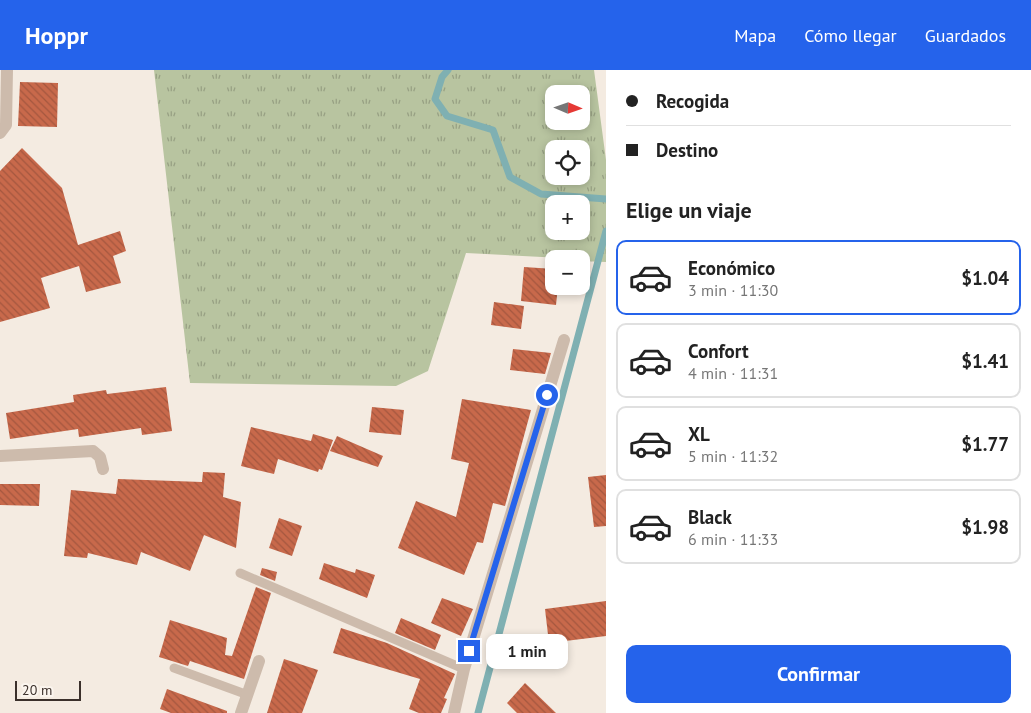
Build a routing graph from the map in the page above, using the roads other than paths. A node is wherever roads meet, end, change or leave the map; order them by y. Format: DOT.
graph roads {
  1 [pos="7,70"];
  2 [pos="0,134"];
  3 [pos="564,340"];
  4 [pos="0,456"];
  5 [pos="103,469"];
  6 [pos="240,573"];
  7 [pos="260,662"];
  8 [pos="174,668"];
  9 [pos="464,669"];
  10 [pos="248,694"];
  11 [pos="242,713"];
  12 [pos="454,713"];
  1 -- 2 [label="street"];
  3 -- 9 [label="street"];
  4 -- 5 [label="street"];
  6 -- 9 [label="lane"];
  7 -- 10 [label="street"];
  8 -- 10 [label="lane"];
  9 -- 12 [label="street"];
  10 -- 11 [label="street"];
}
